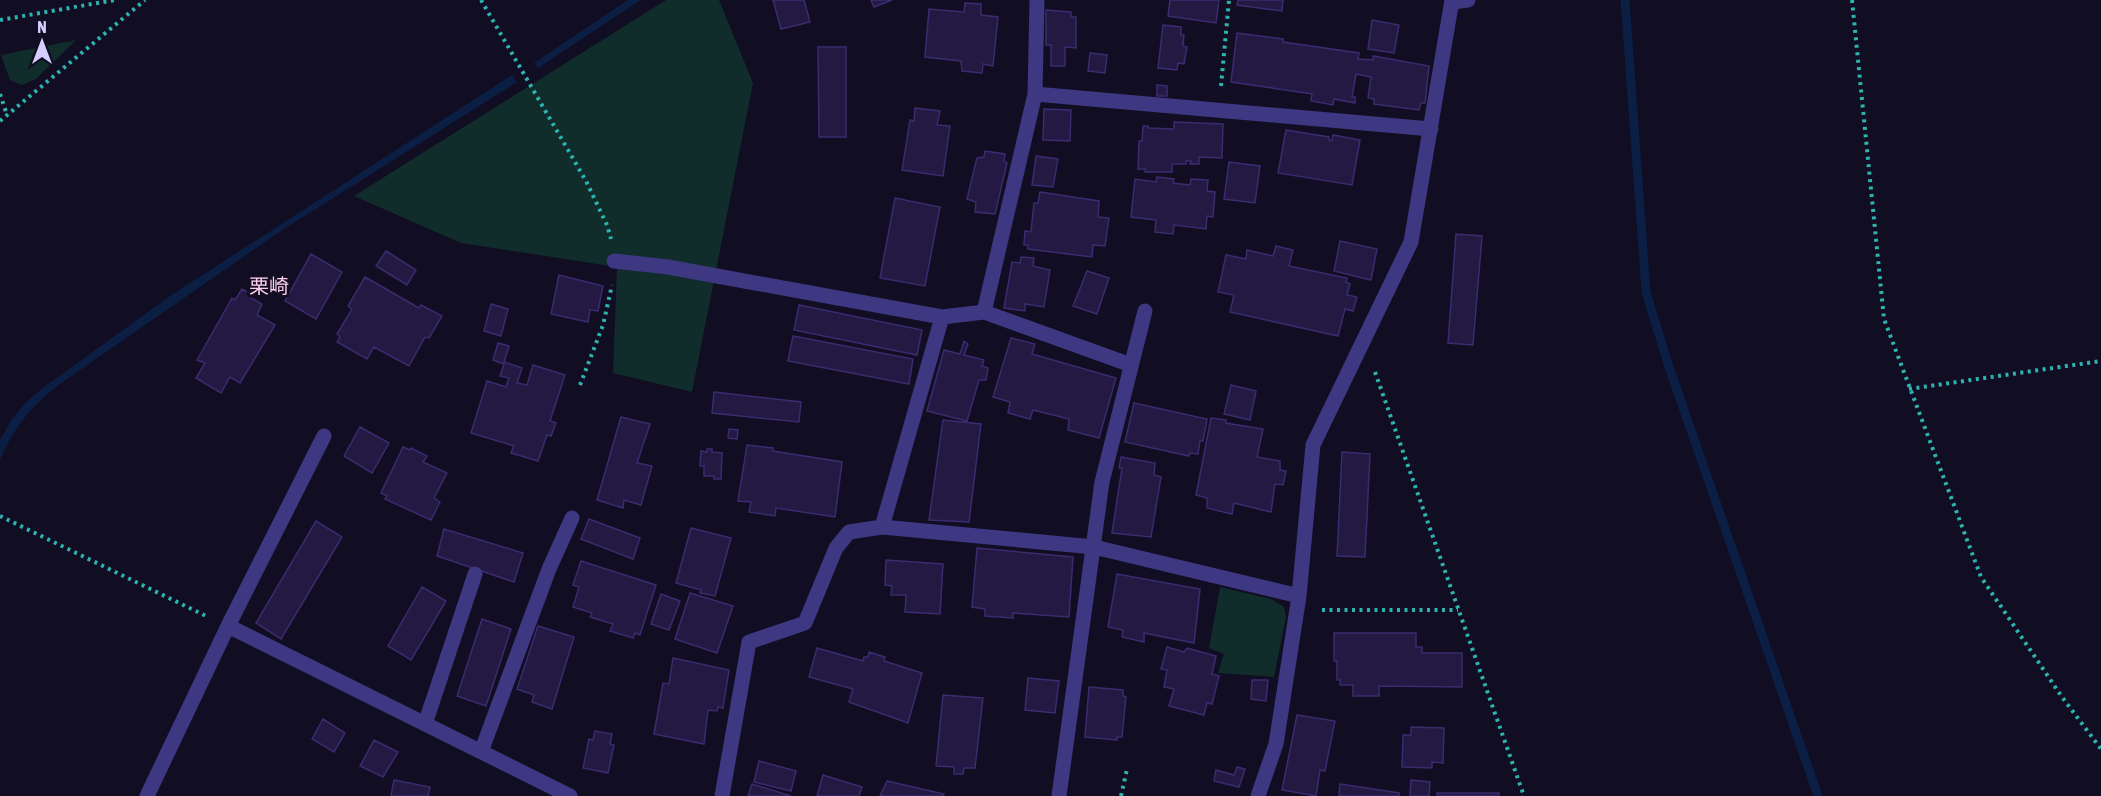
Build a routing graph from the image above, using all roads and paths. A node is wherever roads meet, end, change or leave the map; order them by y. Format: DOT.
graph roads {
  1 [pos="115,0"];
  2 [pos="145,0"];
  3 [pos="481,0"];
  4 [pos="1037,0"];
  5 [pos="1229,0"];
  6 [pos="1852,0"];
  7 [pos="1458,1"];
  8 [pos="0,20"];
  9 [pos="0,94"];
  10 [pos="1035,94"];
  11 [pos="1219,111"];
  12 [pos="7,115"];
  13 [pos="0,121"];
  14 [pos="1431,129"];
  15 [pos="614,261"];
  16 [pos="1145,311"];
  17 [pos="984,312"];
  18 [pos="942,317"];
  19 [pos="1364,342"];
  20 [pos="2101,361"];
  21 [pos="1131,364"];
  22 [pos="580,386"];
  23 [pos="1909,389"];
  24 [pos="324,436"];
  25 [pos="0,516"];
  26 [pos="572,518"];
  27 [pos="882,527"];
  28 [pos="1094,547"];
  29 [pos="475,574"];
  30 [pos="1298,603"];
  31 [pos="1458,610"];
  32 [pos="228,627"];
  33 [pos="425,724"];
  34 [pos="2101,749"];
  35 [pos="481,752"];
  36 [pos="1127,769"];
  37 [pos="147,796"];
  38 [pos="570,796"];
  39 [pos="722,796"];
  40 [pos="1059,796"];
  41 [pos="1121,796"];
  42 [pos="1258,796"];
  43 [pos="1524,796"];
  1 -- 8 [label="path"];
  2 -- 12 [label="path"];
  3 -- 15 [label="path"];
  4 -- 10 [label="street"];
  5 -- 11 [label="path"];
  6 -- 23 [label="path"];
  7 -- 14 [label="street"];
  9 -- 12 [label="path"];
  10 -- 11 [label="street"];
  10 -- 17 [label="street"];
  11 -- 14 [label="street"];
  12 -- 13 [label="path"];
  14 -- 19 [label="street"];
  15 -- 18 [label="street"];
  15 -- 22 [label="path"];
  16 -- 21 [label="street"];
  17 -- 18 [label="street"];
  17 -- 21 [label="street"];
  18 -- 27 [label="street"];
  19 -- 30 [label="street"];
  19 -- 31 [label="path"];
  20 -- 23 [label="path"];
  21 -- 28 [label="street"];
  23 -- 34 [label="path"];
  24 -- 32 [label="street"];
  25 -- 32 [label="path"];
  26 -- 35 [label="street"];
  27 -- 28 [label="street"];
  27 -- 39 [label="street"];
  28 -- 30 [label="street"];
  28 -- 40 [label="street"];
  29 -- 33 [label="street"];
  30 -- 31 [label="path"];
  30 -- 42 [label="street"];
  31 -- 43 [label="path"];
  32 -- 33 [label="street"];
  32 -- 37 [label="street"];
  33 -- 35 [label="street"];
  35 -- 38 [label="street"];
  36 -- 41 [label="path"];
}
